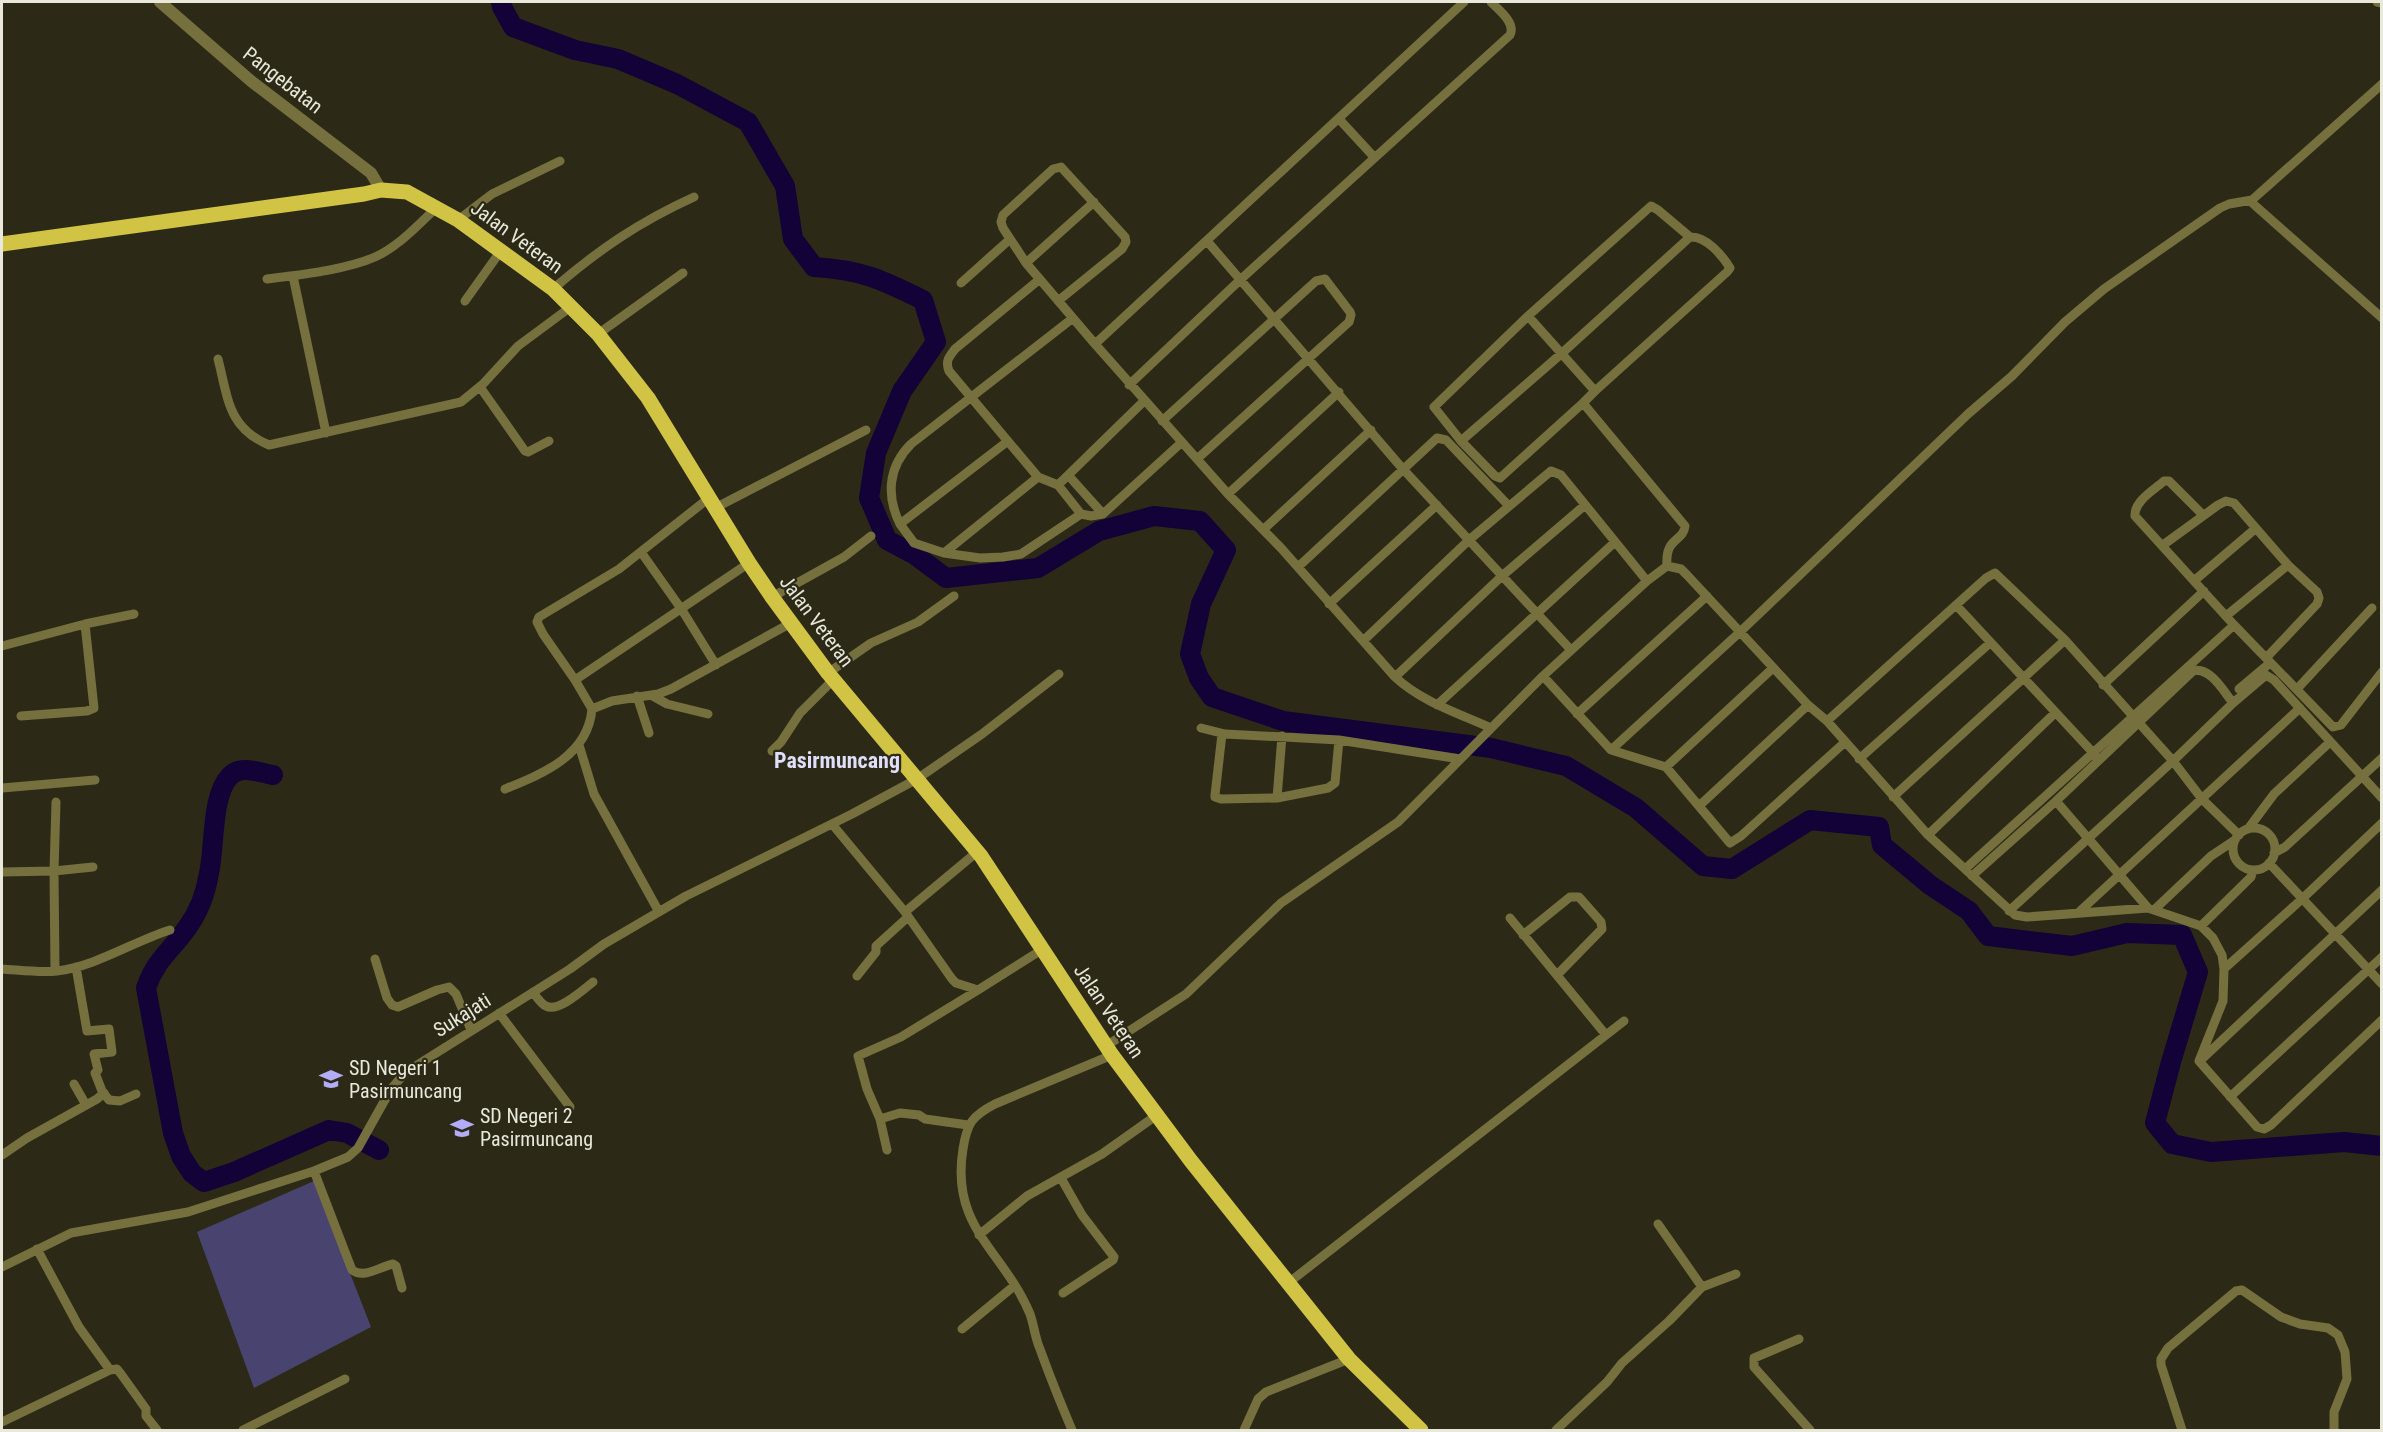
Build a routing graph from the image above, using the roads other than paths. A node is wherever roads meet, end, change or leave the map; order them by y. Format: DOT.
graph roads {
  1 [pos="160,2"];
  2 [pos="1464,2"];
  3 [pos="1491,2"];
  4 [pos="2377,2"];
  5 [pos="2382,3"];
  6 [pos="2382,84"];
  7 [pos="1339,119"];
  8 [pos="1374,157"];
  9 [pos="560,161"];
  10 [pos="381,190"];
  11 [pos="694,197"];
  12 [pos="2254,199"];
  13 [pos="1095,202"];
  14 [pos="435,208"];
  15 [pos="458,220"];
  16 [pos="1690,237"];
  17 [pos="1009,240"];
  18 [pos="1207,241"];
  19 [pos="2,244"];
  20 [pos="500,252"];
  21 [pos="1026,263"];
  22 [pos="683,273"];
  23 [pos="293,276"];
  24 [pos="267,279"];
  25 [pos="1040,279"];
  26 [pos="1240,280"];
  27 [pos="961,283"];
  28 [pos="554,289"];
  29 [pos="465,301"];
  30 [pos="1058,301"];
  31 [pos="572,306"];
  32 [pos="1528,316"];
  33 [pos="1073,318"];
  34 [pos="1274,318"];
  35 [pos="2382,318"];
  36 [pos="598,334"];
  37 [pos="1095,344"];
  38 [pos="1561,354"];
  39 [pos="1308,358"];
  40 [pos="219,360"];
  41 [pos="1129,385"];
  42 [pos="480,387"];
  43 [pos="1595,391"];
  44 [pos="1339,392"];
  45 [pos="971,398"];
  46 [pos="1144,401"];
  47 [pos="1583,403"];
  48 [pos="1162,421"];
  49 [pos="866,430"];
  50 [pos="1371,430"];
  51 [pos="326,433"];
  52 [pos="549,441"];
  53 [pos="1008,441"];
  54 [pos="1461,441"];
  55 [pos="1182,442"];
  56 [pos="1197,459"];
  57 [pos="1402,468"];
  58 [pos="1068,475"];
  59 [pos="1038,477"];
  60 [pos="1058,485"];
  61 [pos="1228,494"];
  62 [pos="712,503"];
  63 [pos="1437,505"];
  64 [pos="1508,505"];
  65 [pos="1585,505"];
  66 [pos="1081,514"];
  67 [pos="1102,514"];
  68 [pos="2203,515"];
  69 [pos="900,524"];
  70 [pos="1264,529"];
  71 [pos="2255,529"];
  72 [pos="871,536"];
  73 [pos="1469,540"];
  74 [pos="1615,542"];
  75 [pos="2163,545"];
  76 [pos="641,552"];
  77 [pos="944,553"];
  78 [pos="749,563"];
  79 [pos="2288,565"];
  80 [pos="1667,566"];
  81 [pos="1298,567"];
  82 [pos="1502,576"];
  83 [pos="2195,580"];
  84 [pos="1647,581"];
  85 [pos="2204,591"];
  86 [pos="954,596"];
  87 [pos="1707,596"];
  88 [pos="772,597"];
  89 [pos="1329,604"];
  90 [pos="1956,605"];
  91 [pos="2372,608"];
  92 [pos="682,610"];
  93 [pos="1536,613"];
  94 [pos="134,614"];
  95 [pos="2226,616"];
  96 [pos="791,623"];
  97 [pos="85,624"];
  98 [pos="2234,625"];
  99 [pos="1740,632"];
  100 [pos="2065,640"];
  101 [pos="1363,641"];
  102 [pos="1989,643"];
  103 [pos="2,646"];
  104 [pos="1571,650"];
  105 [pos="2268,661"];
  106 [pos="716,665"];
  107 [pos="1773,668"];
  108 [pos="2382,672"];
  109 [pos="1059,674"];
  110 [pos="831,676"];
  111 [pos="1395,676"];
  112 [pos="1544,676"];
  113 [pos="2023,679"];
  114 [pos="575,680"];
  115 [pos="2103,685"];
  116 [pos="2239,689"];
  117 [pos="2297,689"];
  118 [pos="651,695"];
  119 [pos="637,696"];
  120 [pos="2233,703"];
  121 [pos="1437,705"];
  122 [pos="1808,705"];
  123 [pos="2300,708"];
  124 [pos="592,709"];
  125 [pos="2055,713"];
  126 [pos="708,714"];
  127 [pos="1577,714"];
  128 [pos="21,716"];
  129 [pos="1827,721"];
  130 [pos="2135,721"];
  131 [pos="1201,728"];
  132 [pos="1488,731"];
  133 [pos="649,733"];
  134 [pos="1222,734"];
  135 [pos="1282,736"];
  136 [pos="1339,740"];
  137 [pos="2330,741"];
  138 [pos="1844,743"];
  139 [pos="579,745"];
  140 [pos="1611,750"];
  141 [pos="772,751"];
  142 [pos="2097,756"];
  143 [pos="1461,757"];
  144 [pos="2382,758"];
  145 [pos="1859,759"];
  146 [pos="2172,761"];
  147 [pos="1666,767"];
  148 [pos="2363,778"];
  149 [pos="917,779"];
  150 [pos="95,780"];
  151 [pos="2,788"];
  152 [pos="505,789"];
  153 [pos="1893,797"];
  154 [pos="1276,798"];
  155 [pos="2382,798"];
  156 [pos="2202,799"];
  157 [pos="2056,801"];
  158 [pos="56,802"];
  159 [pos="1699,806"];
  160 [pos="2382,823"];
  161 [pos="832,824"];
  162 [pos="1928,835"];
  163 [pos="2241,835"];
  164 [pos="2089,838"];
  165 [pos="977,852"];
  166 [pos="2274,852"];
  167 [pos="2269,863"];
  168 [pos="93,867"];
  169 [pos="2253,870"];
  170 [pos="54,871"];
  171 [pos="2,872"];
  172 [pos="1969,872"];
  173 [pos="2119,875"];
  174 [pos="2382,890"];
  175 [pos="2302,899"];
  176 [pos="2151,909"];
  177 [pos="2009,910"];
  178 [pos="659,912"];
  179 [pos="2079,912"];
  180 [pos="906,915"];
  181 [pos="1510,918"];
  182 [pos="2201,926"];
  183 [pos="170,930"];
  184 [pos="2334,934"];
  185 [pos="1523,935"];
  186 [pos="1043,949"];
  187 [pos="2382,957"];
  188 [pos="375,959"];
  189 [pos="76,967"];
  190 [pos="2,969"];
  191 [pos="2224,969"];
  192 [pos="2367,969"];
  193 [pos="55,971"];
  194 [pos="1558,974"];
  195 [pos="858,976"];
  196 [pos="593,982"];
  197 [pos="2382,984"];
  198 [pos="978,990"];
  199 [pos="532,992"];
  200 [pos="499,1013"];
  201 [pos="2382,1020"];
  202 [pos="1624,1021"];
  203 [pos="471,1030"];
  204 [pos="1606,1035"];
  205 [pos="1109,1051"];
  206 [pos="2199,1061"];
  207 [pos="74,1084"];
  208 [pos="104,1092"];
  209 [pos="136,1094"];
  210 [pos="2230,1097"];
  211 [pos="86,1105"];
  212 [pos="570,1107"];
  213 [pos="1157,1115"];
  214 [pos="880,1119"];
  215 [pos="968,1125"];
  216 [pos="887,1150"];
  217 [pos="2,1155"];
  218 [pos="314,1171"];
  219 [pos="1061,1178"];
  220 [pos="1658,1224"];
  221 [pos="980,1235"];
  222 [pos="37,1249"];
  223 [pos="2,1267"];
  224 [pos="1736,1274"];
  225 [pos="1287,1284"];
  226 [pos="1014,1286"];
  227 [pos="1702,1287"];
  228 [pos="402,1288"];
  229 [pos="1063,1293"];
  230 [pos="962,1329"];
  231 [pos="1799,1339"];
  232 [pos="1350,1359"];
  233 [pos="110,1370"];
  234 [pos="345,1379"];
  235 [pos="3,1421"];
  236 [pos="9,1431"];
  237 [pos="157,1431"];
  238 [pos="243,1431"];
  239 [pos="1072,1431"];
  240 [pos="1244,1431"];
  241 [pos="1421,1431"];
  242 [pos="1556,1431"];
  243 [pos="1810,1431"];
  244 [pos="2182,1431"];
  245 [pos="2334,1431"];
  1 -- 10 [label="street, Pangebatan"];
  2 -- 7 [label="street"];
  3 -- 8 [label="street"];
  4 -- 5 [label="street"];
  6 -- 12 [label="street"];
  7 -- 8 [label="street"];
  7 -- 18 [label="street"];
  8 -- 26 [label="street"];
  9 -- 15 [label="street"];
  10 -- 14 [label="highway, Jalan Veteran"];
  10 -- 19 [label="highway, Jalan Veteran"];
  11 -- 28 [label="street"];
  12 -- 35 [label="street"];
  12 -- 99 [label="street"];
  13 -- 17 [label="street"];
  13 -- 21 [label="street"];
  13 -- 30 [label="street"];
  14 -- 15 [label="highway, Jalan Veteran"];
  14 -- 23 [label="street"];
  15 -- 20 [label="highway, Jalan Veteran"];
  16 -- 32 [label="street"];
  16 -- 38 [label="street"];
  16 -- 43 [label="street"];
  17 -- 21 [label="street"];
  17 -- 27 [label="street"];
  18 -- 26 [label="street"];
  18 -- 37 [label="street"];
  20 -- 28 [label="highway, Jalan Veteran"];
  20 -- 29 [label="street"];
  21 -- 25 [label="street"];
  22 -- 36 [label="street"];
  23 -- 24 [label="street"];
  23 -- 51 [label="street"];
  25 -- 30 [label="street"];
  25 -- 45 [label="street"];
  26 -- 34 [label="street"];
  26 -- 41 [label="street"];
  28 -- 31 [label="highway, Jalan Veteran"];
  30 -- 33 [label="street"];
  31 -- 36 [label="highway, Jalan Veteran"];
  31 -- 42 [label="street"];
  32 -- 38 [label="street"];
  32 -- 54 [label="street"];
  33 -- 37 [label="street"];
  33 -- 45 [label="street"];
  34 -- 39 [label="street"];
  34 -- 39 [label="street"];
  34 -- 48 [label="street"];
  36 -- 62 [label="highway, Jalan Veteran"];
  37 -- 41 [label="street"];
  38 -- 43 [label="street"];
  38 -- 54 [label="street"];
  39 -- 44 [label="street"];
  39 -- 56 [label="street"];
  40 -- 51 [label="street"];
  41 -- 46 [label="street"];
  42 -- 51 [label="street"];
  42 -- 52 [label="street"];
  43 -- 47 [label="street"];
  44 -- 50 [label="street"];
  44 -- 61 [label="street"];
  45 -- 53 [label="street"];
  45 -- 69 [label="street"];
  46 -- 48 [label="street"];
  46 -- 58 [label="street"];
  47 -- 54 [label="street"];
  47 -- 80 [label="street"];
  48 -- 55 [label="street"];
  49 -- 62 [label="street"];
  50 -- 57 [label="street"];
  50 -- 70 [label="street"];
  53 -- 59 [label="street"];
  53 -- 69 [label="street"];
  55 -- 56 [label="street"];
  55 -- 67 [label="street"];
  56 -- 61 [label="street"];
  57 -- 63 [label="street"];
  57 -- 64 [label="street"];
  57 -- 81 [label="street"];
  58 -- 60 [label="street"];
  58 -- 67 [label="street"];
  59 -- 60 [label="street"];
  59 -- 77 [label="street"];
  60 -- 66 [label="street"];
  61 -- 70 [label="street"];
  62 -- 76 [label="street"];
  62 -- 78 [label="highway, Jalan Veteran"];
  63 -- 73 [label="street"];
  63 -- 89 [label="street"];
  64 -- 65 [label="street"];
  64 -- 73 [label="street"];
  65 -- 74 [label="street"];
  65 -- 82 [label="street"];
  66 -- 67 [label="street"];
  66 -- 77 [label="street"];
  68 -- 71 [label="street"];
  68 -- 75 [label="street"];
  68 -- 75 [label="street"];
  69 -- 77 [label="street"];
  70 -- 81 [label="street"];
  71 -- 79 [label="street"];
  71 -- 83 [label="street"];
  72 -- 88 [label="street"];
  73 -- 82 [label="street"];
  73 -- 101 [label="street"];
  74 -- 84 [label="street"];
  74 -- 93 [label="street"];
  75 -- 83 [label="street"];
  76 -- 92 [label="street"];
  76 -- 114 [label="street"];
  78 -- 88 [label="highway, Jalan Veteran"];
  78 -- 92 [label="street"];
  79 -- 95 [label="street"];
  79 -- 105 [label="street"];
  80 -- 84 [label="street"];
  80 -- 87 [label="street"];
  81 -- 89 [label="street"];
  82 -- 93 [label="street"];
  82 -- 111 [label="street"];
  83 -- 85 [label="street"];
  84 -- 104 [label="street"];
  85 -- 95 [label="street"];
  85 -- 115 [label="street"];
  86 -- 110 [label="street"];
  87 -- 99 [label="street"];
  87 -- 127 [label="street"];
  88 -- 96 [label="highway, Jalan Veteran"];
  89 -- 101 [label="street"];
  90 -- 100 [label="street"];
  90 -- 102 [label="street"];
  90 -- 129 [label="street"];
  91 -- 117 [label="street"];
  92 -- 106 [label="street"];
  92 -- 114 [label="street"];
  93 -- 104 [label="street"];
  93 -- 121 [label="street"];
  94 -- 97 [label="street"];
  95 -- 98 [label="street"];
  96 -- 106 [label="street"];
  96 -- 110 [label="highway, Jalan Veteran"];
  97 -- 103 [label="street"];
  97 -- 128 [label="street"];
  98 -- 105 [label="street"];
  98 -- 130 [label="street"];
  99 -- 107 [label="street"];
  99 -- 140 [label="street"];
  100 -- 113 [label="street"];
  100 -- 115 [label="street"];
  101 -- 111 [label="street"];
  102 -- 113 [label="street"];
  102 -- 145 [label="street"];
  104 -- 112 [label="street"];
  105 -- 116 [label="street"];
  105 -- 117 [label="street"];
  106 -- 118 [label="street"];
  107 -- 122 [label="street"];
  107 -- 147 [label="street"];
  108 -- 117 [label="street"];
  109 -- 149 [label="street, Sukajati"];
  110 -- 141 [label="street"];
  110 -- 149 [label="highway, Jalan Veteran"];
  111 -- 121 [label="street"];
  112 -- 127 [label="street"];
  112 -- 132 [label="street"];
  113 -- 125 [label="street"];
  113 -- 153 [label="street"];
  114 -- 124 [label="street"];
  115 -- 130 [label="street"];
  118 -- 119 [label="street"];
  118 -- 126 [label="street"];
  119 -- 124 [label="street"];
  119 -- 133 [label="street"];
  120 -- 123 [label="street"];
  120 -- 130 [label="street"];
  120 -- 146 [label="street"];
  121 -- 132 [label="street"];
  122 -- 129 [label="street"];
  122 -- 159 [label="street"];
  123 -- 137 [label="street"];
  123 -- 156 [label="street"];
  124 -- 139 [label="street"];
  125 -- 142 [label="street"];
  125 -- 162 [label="street"];
  127 -- 140 [label="street"];
  129 -- 138 [label="street"];
  130 -- 142 [label="street"];
  130 -- 146 [label="street"];
  131 -- 134 [label="street"];
  132 -- 143 [label="street"];
  134 -- 135 [label="street"];
  134 -- 154 [label="street"];
  135 -- 136 [label="street"];
  135 -- 154 [label="street"];
  136 -- 143 [label="street"];
  136 -- 154 [label="street"];
  137 -- 148 [label="street"];
  137 -- 163 [label="street"];
  138 -- 145 [label="street"];
  138 -- 159 [label="street"];
  139 -- 152 [label="street"];
  139 -- 178 [label="street"];
  140 -- 147 [label="street"];
  142 -- 157 [label="street"];
  142 -- 172 [label="street"];
  143 -- 205 [label="street"];
  144 -- 148 [label="street"];
  145 -- 153 [label="street"];
  146 -- 156 [label="street"];
  146 -- 164 [label="street"];
  147 -- 159 [label="street"];
  148 -- 155 [label="street"];
  148 -- 166 [label="street"];
  149 -- 161 [label="street, Sukajati"];
  149 -- 165 [label="highway, Jalan Veteran"];
  150 -- 151 [label="street"];
  153 -- 162 [label="street"];
  156 -- 163 [label="street"];
  156 -- 173 [label="street"];
  157 -- 164 [label="street"];
  157 -- 172 [label="street"];
  158 -- 170 [label="street"];
  160 -- 175 [label="street"];
  161 -- 178 [label="street, Sukajati"];
  161 -- 180 [label="street"];
  162 -- 172 [label="street"];
  163 -- 166 [label="street"];
  163 -- 169 [label="street"];
  163 -- 176 [label="street"];
  164 -- 173 [label="street"];
  164 -- 177 [label="street"];
  165 -- 180 [label="street"];
  165 -- 186 [label="highway, Jalan Veteran"];
  166 -- 167 [label="street"];
  167 -- 169 [label="street"];
  167 -- 175 [label="street"];
  168 -- 170 [label="street"];
  169 -- 182 [label="street"];
  170 -- 171 [label="street"];
  170 -- 193 [label="street"];
  172 -- 177 [label="street"];
  173 -- 176 [label="street"];
  173 -- 179 [label="street"];
  174 -- 184 [label="street"];
  175 -- 184 [label="street"];
  175 -- 191 [label="street"];
  176 -- 179 [label="street"];
  176 -- 182 [label="street"];
  177 -- 179 [label="street"];
  178 -- 199 [label="street, Sukajati"];
  180 -- 195 [label="street"];
  180 -- 198 [label="street"];
  181 -- 185 [label="street"];
  182 -- 191 [label="street"];
  183 -- 189 [label="street"];
  184 -- 192 [label="street"];
  184 -- 206 [label="street"];
  185 -- 194 [label="street"];
  185 -- 194 [label="street"];
  186 -- 198 [label="street"];
  186 -- 205 [label="highway, Jalan Veteran"];
  187 -- 192 [label="street"];
  188 -- 203 [label="street"];
  189 -- 193 [label="street"];
  189 -- 208 [label="street"];
  190 -- 193 [label="street"];
  191 -- 206 [label="street"];
  192 -- 197 [label="street"];
  192 -- 210 [label="street"];
  194 -- 204 [label="street"];
  196 -- 199 [label="street"];
  198 -- 214 [label="street"];
  199 -- 200 [label="street, Sukajati"];
  200 -- 203 [label="street, Sukajati"];
  200 -- 212 [label="street"];
  201 -- 210 [label="street"];
  202 -- 204 [label="street"];
  203 -- 218 [label="street, Sukajati"];
  204 -- 225 [label="street"];
  205 -- 213 [label="highway, Jalan Veteran"];
  205 -- 215 [label="street"];
  206 -- 210 [label="street"];
  207 -- 211 [label="street"];
  208 -- 209 [label="street"];
  208 -- 211 [label="street"];
  211 -- 217 [label="street"];
  213 -- 219 [label="street"];
  213 -- 225 [label="highway, Jalan Veteran"];
  214 -- 215 [label="street"];
  214 -- 216 [label="street"];
  215 -- 221 [label="street"];
  218 -- 222 [label="street, Sukajati"];
  218 -- 228 [label="street"];
  219 -- 221 [label="street"];
  219 -- 229 [label="street"];
  220 -- 227 [label="street"];
  221 -- 226 [label="street"];
  222 -- 223 [label="street, Sukajati"];
  222 -- 233 [label="street"];
  224 -- 227 [label="street"];
  225 -- 232 [label="highway, Jalan Veteran"];
  226 -- 230 [label="street"];
  226 -- 239 [label="street"];
  227 -- 242 [label="street"];
  231 -- 243 [label="street"];
  232 -- 240 [label="street"];
  232 -- 241 [label="highway, Jalan Veteran"];
  233 -- 235 [label="street"];
  233 -- 237 [label="street"];
  234 -- 238 [label="street"];
  235 -- 236 [label="street"];
  244 -- 245 [label="street"];
}
